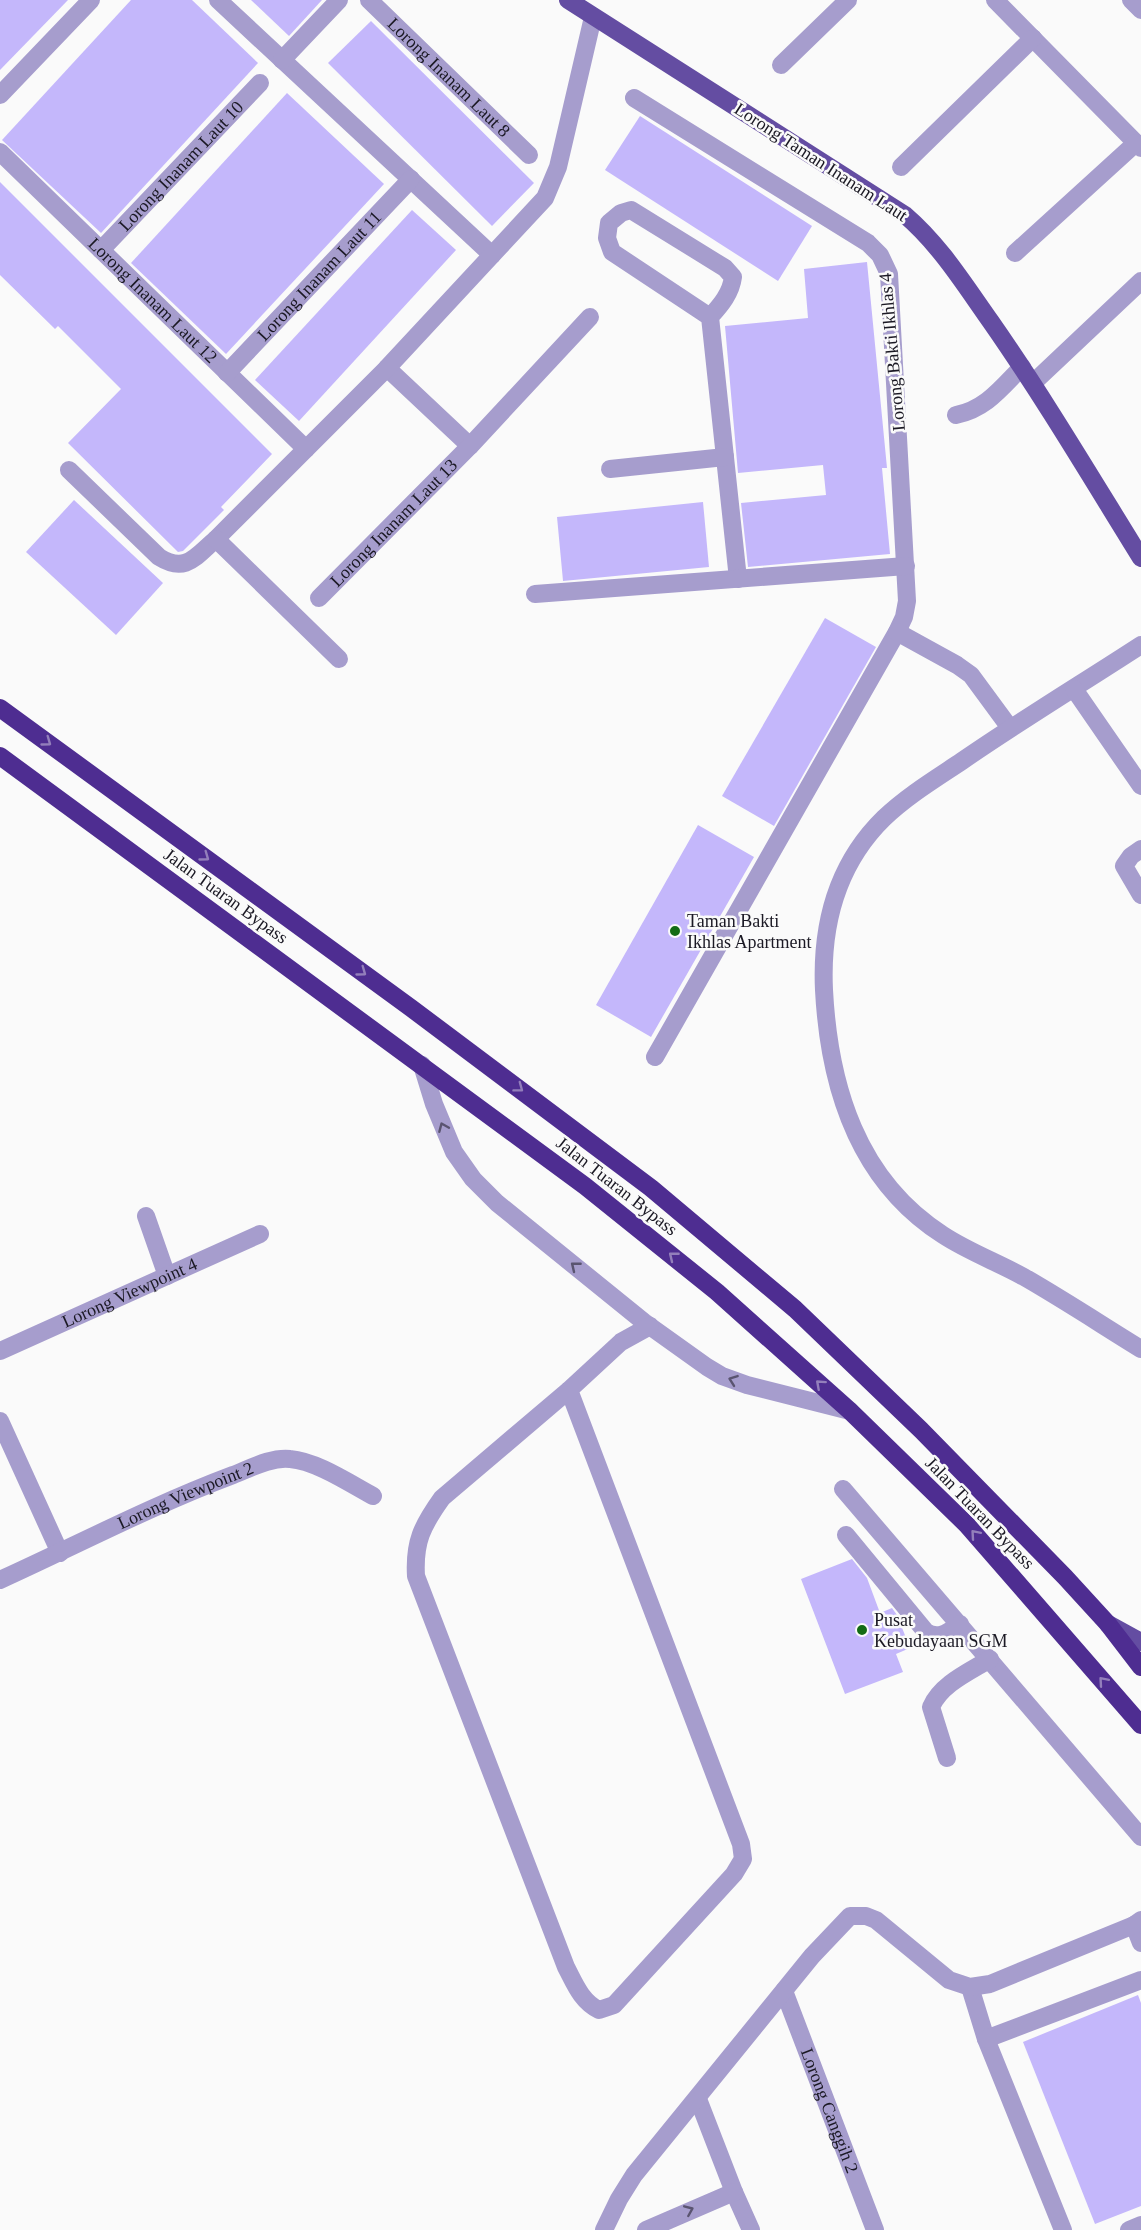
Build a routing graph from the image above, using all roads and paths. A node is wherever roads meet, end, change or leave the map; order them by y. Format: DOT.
graph roads {
  1 [pos="91,0"];
  2 [pos="218,0"];
  3 [pos="339,0"];
  4 [pos="369,0"];
  5 [pos="568,0"];
  6 [pos="848,0"];
  7 [pos="995,0"];
  8 [pos="1131,0"];
  9 [pos="1141,10"];
  10 [pos="593,17"];
  11 [pos="1033,38"];
  12 [pos="282,60"];
  13 [pos="781,65"];
  14 [pos="260,83"];
  15 [pos="0,95"];
  16 [pos="634,98"];
  17 [pos="1139,145"];
  18 [pos="0,152"];
  19 [pos="529,155"];
  20 [pos="901,167"];
  21 [pos="411,179"];
  22 [pos="101,250"];
  23 [pos="1015,253"];
  24 [pos="492,255"];
  25 [pos="1141,281"];
  26 [pos="590,317"];
  27 [pos="710,317"];
  28 [pos="1022,367"];
  29 [pos="387,368"];
  30 [pos="227,373"];
  31 [pos="1033,383"];
  32 [pos="956,415"];
  33 [pos="470,446"];
  34 [pos="306,449"];
  35 [pos="725,457"];
  36 [pos="610,469"];
  37 [pos="69,470"];
  38 [pos="216,539"];
  39 [pos="1141,558"];
  40 [pos="906,566"];
  41 [pos="738,579"];
  42 [pos="536,594"];
  43 [pos="319,598"];
  44 [pos="897,632"];
  45 [pos="1141,645"];
  46 [pos="339,659"];
  47 [pos="1074,689"];
  48 [pos="0,708"];
  49 [pos="1010,728"];
  50 [pos="0,756"];
  51 [pos="1141,786"];
  52 [pos="1141,849"];
  53 [pos="1141,895"];
  54 [pos="655,1057"];
  55 [pos="422,1065"];
  56 [pos="146,1216"];
  57 [pos="261,1234"];
  58 [pos="167,1276"];
  59 [pos="632,1311"];
  60 [pos="650,1326"];
  61 [pos="621,1342"];
  62 [pos="1141,1349"];
  63 [pos="0,1351"];
  64 [pos="569,1390"];
  65 [pos="850,1411"];
  66 [pos="0,1421"];
  67 [pos="843,1489"];
  68 [pos="373,1496"];
  69 [pos="846,1535"];
  70 [pos="60,1553"];
  71 [pos="1,1580"];
  72 [pos="960,1624"];
  73 [pos="1108,1624"];
  74 [pos="1141,1642"];
  75 [pos="990,1659"];
  76 [pos="1141,1667"];
  77 [pos="1141,1725"];
  78 [pos="947,1758"];
  79 [pos="1141,1837"];
  80 [pos="1138,1923"];
  81 [pos="1141,1943"];
  82 [pos="1141,1980"];
  83 [pos="970,1988"];
  84 [pos="784,1990"];
  85 [pos="986,2039"];
  86 [pos="698,2099"];
  87 [pos="734,2192"];
  88 [pos="1141,2225"];
  89 [pos="604,2230"];
  90 [pos="646,2230"];
  91 [pos="752,2230"];
  92 [pos="875,2230"];
  93 [pos="1064,2230"];
  94 [pos="1129,2230"];
  1 -- 15 [label="street"];
  2 -- 12 [label="street"];
  3 -- 12 [label="street"];
  4 -- 19 [label="street, Lorong Inanam Laut 8"];
  5 -- 10 [label="main road, Lorong Taman Inanam Laut"];
  6 -- 13 [label="street"];
  7 -- 11 [label="street"];
  8 -- 9 [label="street"];
  10 -- 24 [label="street"];
  10 -- 28 [label="main road, Lorong Taman Inanam Laut"];
  11 -- 17 [label="street"];
  11 -- 20 [label="street"];
  12 -- 21 [label="street"];
  14 -- 22 [label="street, Lorong Inanam Laut 10"];
  16 -- 40 [label="street, Lorong Bakti Ikhlas 4"];
  17 -- 23 [label="street"];
  18 -- 22 [label="street, Lorong Inanam Laut 12"];
  21 -- 24 [label="street"];
  21 -- 30 [label="street, Lorong Inanam Laut 11"];
  22 -- 30 [label="street, Lorong Inanam Laut 12"];
  24 -- 29 [label="street"];
  25 -- 31 [label="street"];
  26 -- 33 [label="street, Lorong Inanam Laut 13"];
  27 -- 27 [label="street"];
  27 -- 35 [label="street"];
  28 -- 31 [label="main road, Lorong Taman Inanam Laut"];
  28 -- 32 [label="street"];
  29 -- 33 [label="street, Lorong Inanam Laut 13"];
  29 -- 34 [label="street"];
  30 -- 34 [label="street, Lorong Inanam Laut 12"];
  31 -- 39 [label="main road, Lorong Taman Inanam Laut"];
  33 -- 43 [label="street, Lorong Inanam Laut 13"];
  34 -- 38 [label="street"];
  35 -- 36 [label="street"];
  35 -- 41 [label="street"];
  37 -- 38 [label="street"];
  38 -- 46 [label="street"];
  40 -- 41 [label="street"];
  40 -- 44 [label="street, Lorong Bakti Ikhlas 4"];
  41 -- 42 [label="street"];
  44 -- 49 [label="street"];
  44 -- 54 [label="street, Lorong Bakti Ikhlas 4"];
  45 -- 47 [label="street"];
  47 -- 49 [label="street"];
  47 -- 51 [label="street"];
  48 -- 73 [label="highway, Jalan Tuaran Bypass, one-way"];
  49 -- 62 [label="street"];
  50 -- 55 [label="highway, Jalan Tuaran Bypass"];
  52 -- 53 [label="street"];
  59 -- 55 [label="street, one-way"];
  65 -- 55 [label="highway, Jalan Tuaran Bypass, one-way"];
  56 -- 58 [label="street"];
  57 -- 58 [label="street, Lorong Viewpoint 4"];
  58 -- 63 [label="street, Lorong Viewpoint 4"];
  59 -- 60 [label="street"];
  59 -- 61 [label="street"];
  60 -- 61 [label="street"];
  65 -- 60 [label="street, one-way"];
  61 -- 64 [label="street"];
  64 -- 64 [label="street"];
  77 -- 65 [label="highway, Jalan Tuaran Bypass, one-way"];
  66 -- 70 [label="street"];
  67 -- 72 [label="street"];
  68 -- 70 [label="street, Lorong Viewpoint 2"];
  69 -- 72 [label="street"];
  70 -- 71 [label="street, Lorong Viewpoint 2"];
  72 -- 75 [label="street"];
  73 -- 74 [label="main road"];
  73 -- 76 [label="highway, Jalan Tuaran Bypass"];
  75 -- 78 [label="street"];
  75 -- 79 [label="street"];
  80 -- 81 [label="street"];
  80 -- 83 [label="street"];
  82 -- 85 [label="street"];
  83 -- 84 [label="street"];
  83 -- 85 [label="street"];
  84 -- 86 [label="street"];
  84 -- 92 [label="street, Lorong Canggih 2"];
  85 -- 93 [label="street"];
  86 -- 87 [label="street"];
  86 -- 89 [label="street"];
  90 -- 87 [label="street, one-way"];
  87 -- 91 [label="street"];
  88 -- 94 [label="street"];
}
